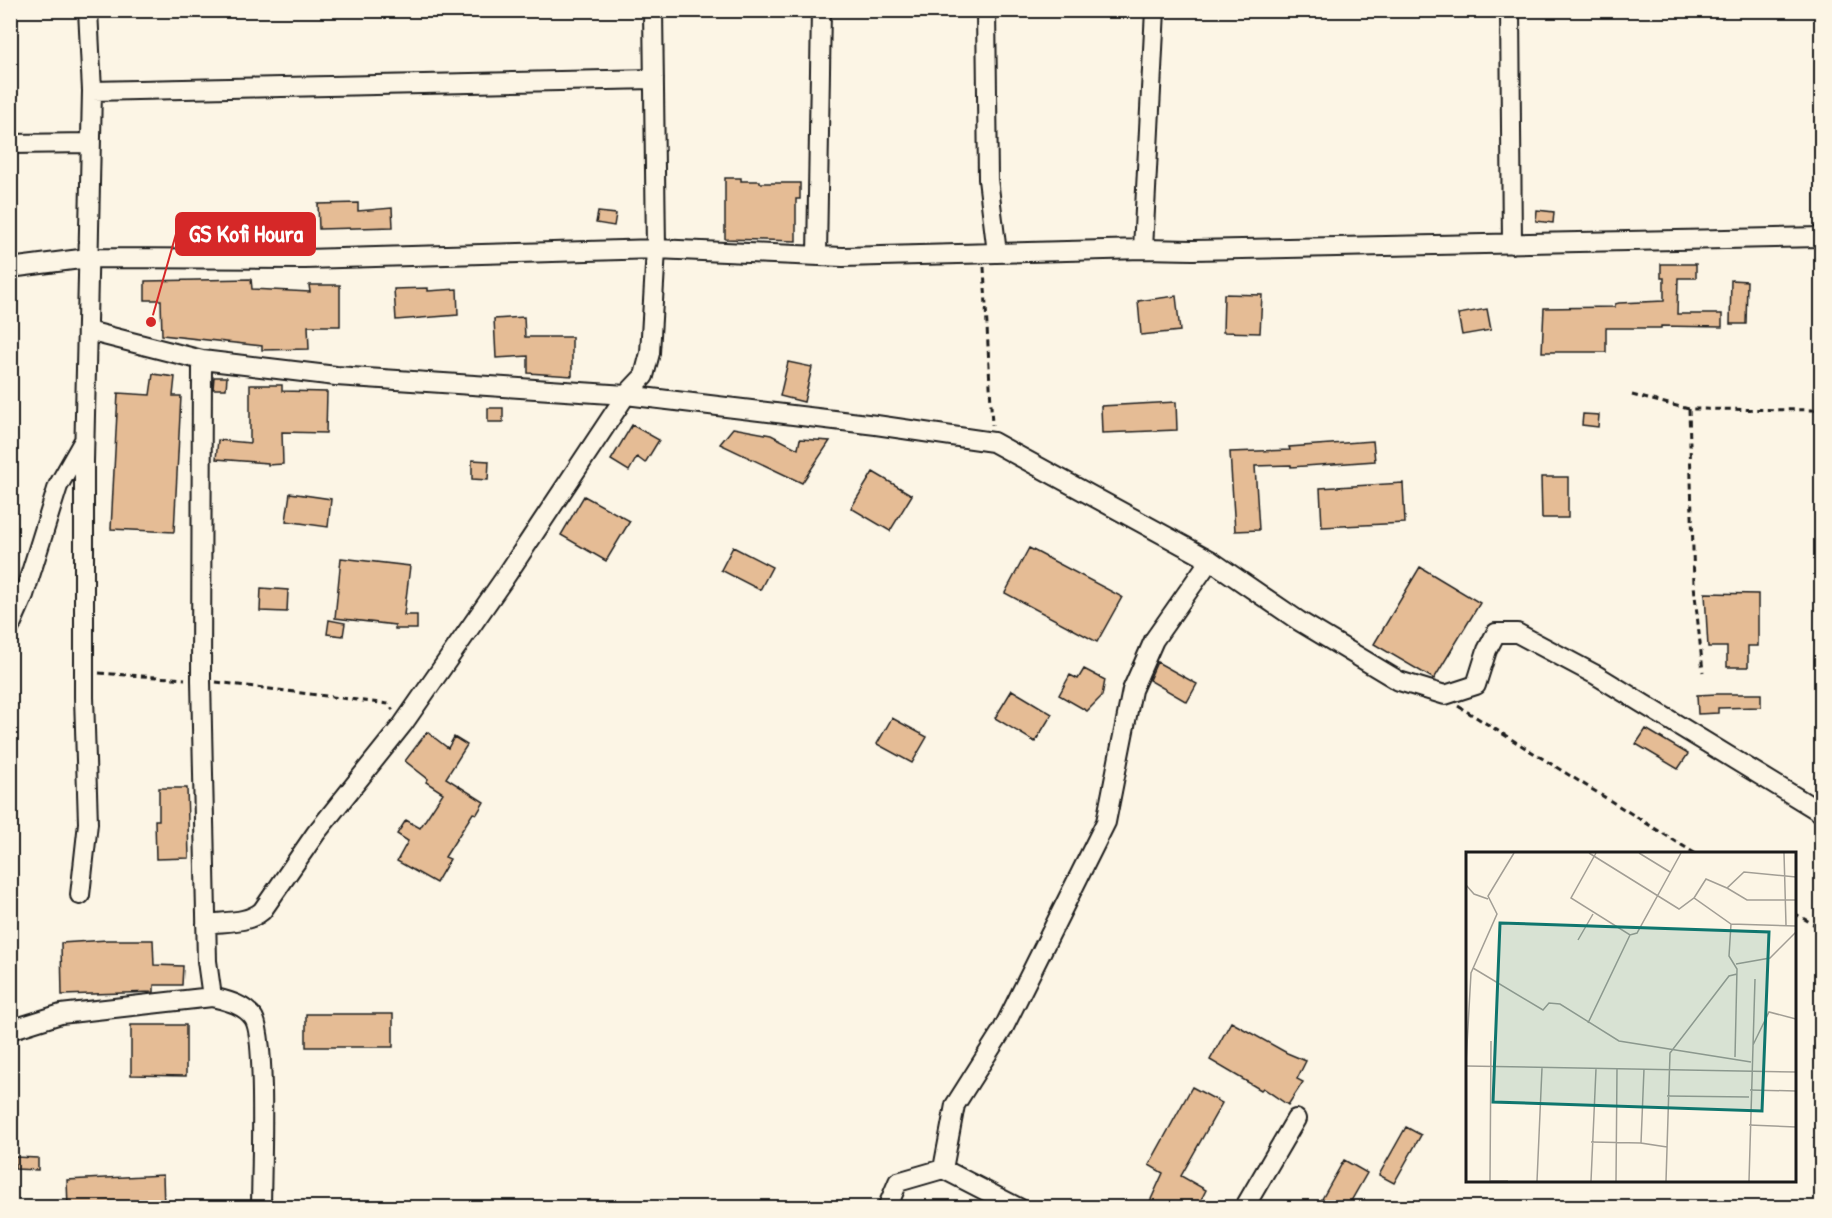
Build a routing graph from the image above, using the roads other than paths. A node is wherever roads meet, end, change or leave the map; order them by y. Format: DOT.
graph roads {
  1 [pos="88,10"];
  2 [pos="653,10"];
  3 [pos="822,10"];
  4 [pos="986,10"];
  5 [pos="1155,10"];
  6 [pos="1510,10"];
  7 [pos="654,79"];
  8 [pos="92,91"];
  9 [pos="90,143"];
  10 [pos="10,144"];
  11 [pos="1821,237"];
  12 [pos="1512,244"];
  13 [pos="656,249"];
  14 [pos="1143,249"];
  15 [pos="990,253"];
  16 [pos="817,255"];
  17 [pos="88,258"];
  18 [pos="10,268"];
  19 [pos="88,331"];
  20 [pos="202,360"];
  21 [pos="626,395"];
  22 [pos="84,439"];
  23 [pos="1210,560"];
  24 [pos="10,627"];
  25 [pos="1821,813"];
  26 [pos="80,895"];
  27 [pos="206,924"];
  28 [pos="212,997"];
  29 [pos="10,1030"];
  30 [pos="1296,1119"];
  31 [pos="943,1170"];
  32 [pos="261,1208"];
  33 [pos="887,1208"];
  34 [pos="1019,1208"];
  35 [pos="1244,1208"];
  1 -- 8 [label="street"];
  2 -- 7 [label="street"];
  3 -- 16 [label="street"];
  4 -- 15 [label="street"];
  5 -- 14 [label="street"];
  6 -- 12 [label="street"];
  7 -- 8 [label="street"];
  7 -- 13 [label="street"];
  8 -- 9 [label="street"];
  9 -- 10 [label="street"];
  9 -- 17 [label="street"];
  11 -- 12 [label="street"];
  12 -- 14 [label="street"];
  13 -- 16 [label="street"];
  13 -- 17 [label="street"];
  13 -- 21 [label="street"];
  14 -- 15 [label="street"];
  15 -- 16 [label="street"];
  17 -- 18 [label="street"];
  17 -- 19 [label="street"];
  19 -- 20 [label="street"];
  19 -- 22 [label="street"];
  20 -- 21 [label="street"];
  20 -- 27 [label="street"];
  21 -- 23 [label="street"];
  21 -- 27 [label="street"];
  22 -- 24 [label="street"];
  22 -- 26 [label="street"];
  23 -- 25 [label="street"];
  23 -- 31 [label="street"];
  27 -- 28 [label="street"];
  28 -- 29 [label="street"];
  28 -- 32 [label="street"];
  30 -- 35 [label="street"];
  31 -- 33 [label="street"];
  31 -- 34 [label="street"];
}
